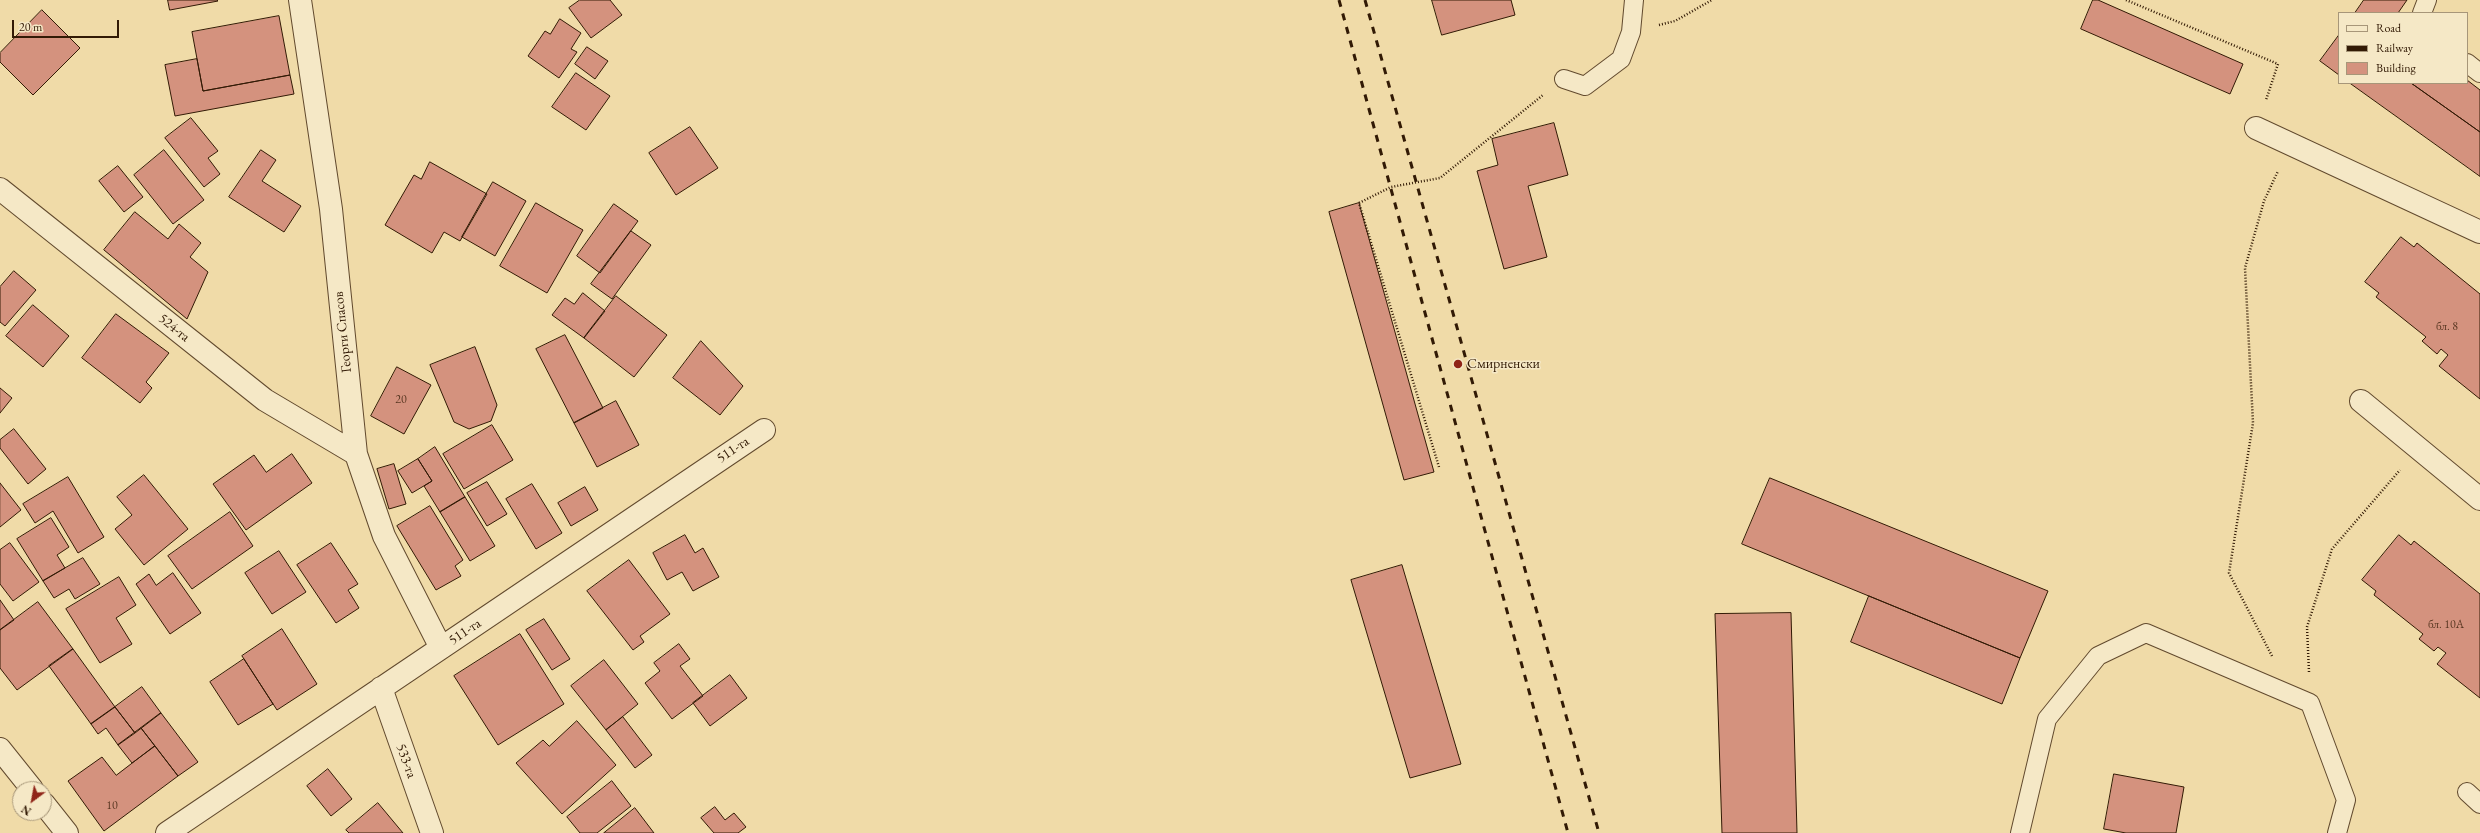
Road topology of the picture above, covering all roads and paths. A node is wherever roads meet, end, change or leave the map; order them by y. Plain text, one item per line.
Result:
1 (300, 0) edge
2 (1634, 0) edge
3 (1712, 0) edge
4 (2126, 0) edge
5 (2427, 0) edge
6 (2422, 12) edge
7 (1631, 32) junction
8 (2468, 64) edge
9 (2480, 73) edge
10 (1564, 79) joint
11 (2256, 128) joint
12 (2290, 144) junction
13 (0, 189) edge
14 (2480, 232) edge
15 (2362, 401) dead end
16 (764, 430) dead end
17 (2419, 448) junction
18 (356, 454) junction
19 (1439, 467) dead end
20 (2477, 490) edge
21 (441, 648) junction
22 (2277, 662) dead end
23 (380, 688) junction
24 (2310, 702) junction
25 (0, 749) edge
26 (26, 781) edge
27 (52, 814) edge
28 (67, 833) edge
29 (167, 833) edge
30 (432, 833) edge
31 (2020, 833) edge
32 (2337, 833) edge

1 - 18 street, Георги Спасов
2 - 7 lane
3 - 7 path
4 - 11 path
5 - 6 lane
7 - 10 lane
8 - 9 lane
10 - 19 path
11 - 12 street
12 - 14 street
12 - 22 path
13 - 18 street, 524-та
15 - 17 street
16 - 21 street, 511-та
17 - 20 street
17 - 24 path
18 - 21 street, Георги Спасов
21 - 23 street, 511-та
23 - 29 street, 511-та
23 - 30 street, 533-та
24 - 31 lane
24 - 32 lane
25 - 26 street
27 - 28 street

